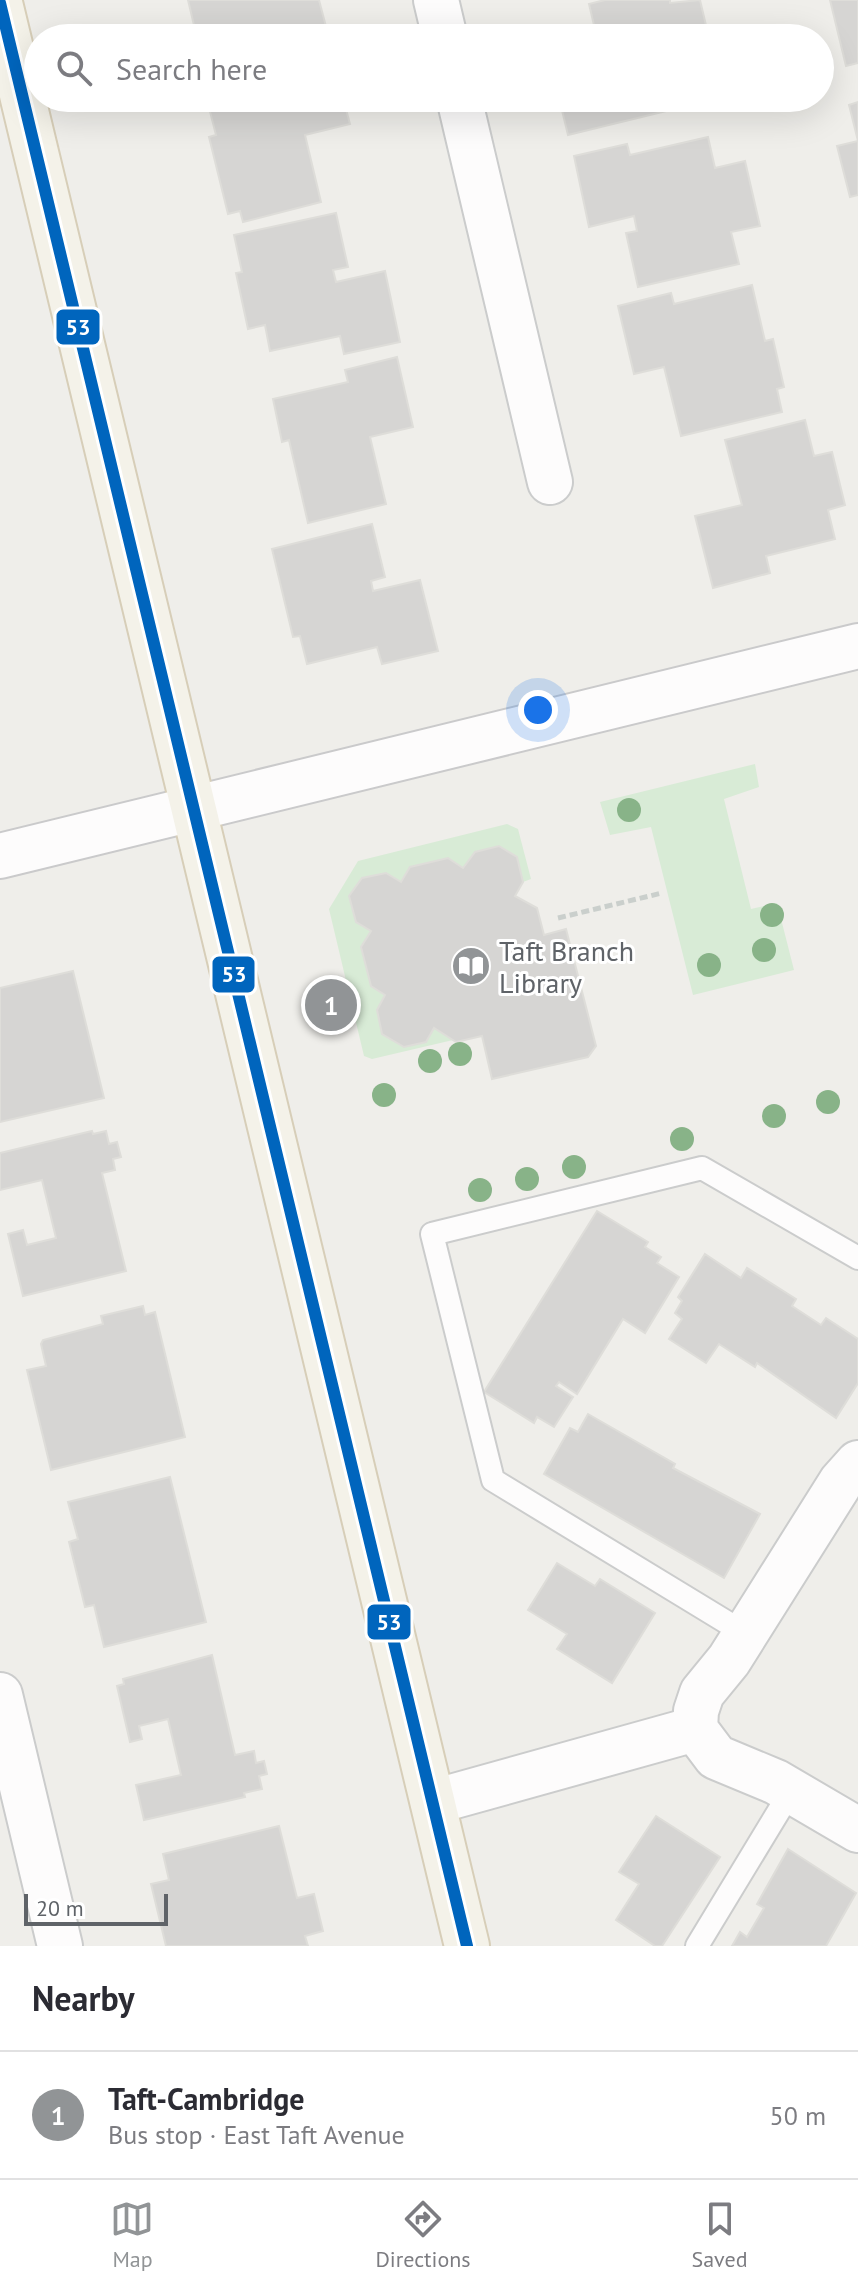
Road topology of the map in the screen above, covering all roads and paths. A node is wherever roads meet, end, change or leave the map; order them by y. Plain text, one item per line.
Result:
1 (436, 0) edge
2 (0, 3) edge
3 (442, 24) edge
4 (24, 102) edge
5 (26, 112) edge
6 (462, 112) edge
7 (550, 482) dead end
8 (858, 646) edge
9 (195, 810) junction
10 (0, 856) edge
11 (662, 893) dead end
12 (558, 918) dead end
13 (858, 1258) edge
14 (858, 1463) edge
15 (746, 1634) junction
16 (0, 1695) edge
17 (695, 1729) junction
18 (791, 1791) junction
19 (433, 1802) junction
20 (858, 1830) edge
21 (60, 1946) edge
22 (467, 1946) edge
23 (697, 1946) edge

1 - 3 street
2 - 4 main road
5 - 9 main road
6 - 7 street
8 - 9 street
9 - 10 street
9 - 19 main road
11 - 12 path
13 - 15 lane
14 - 15 street
15 - 17 street
16 - 21 street
17 - 18 street
17 - 19 street
18 - 20 street
18 - 23 lane
19 - 22 main road

